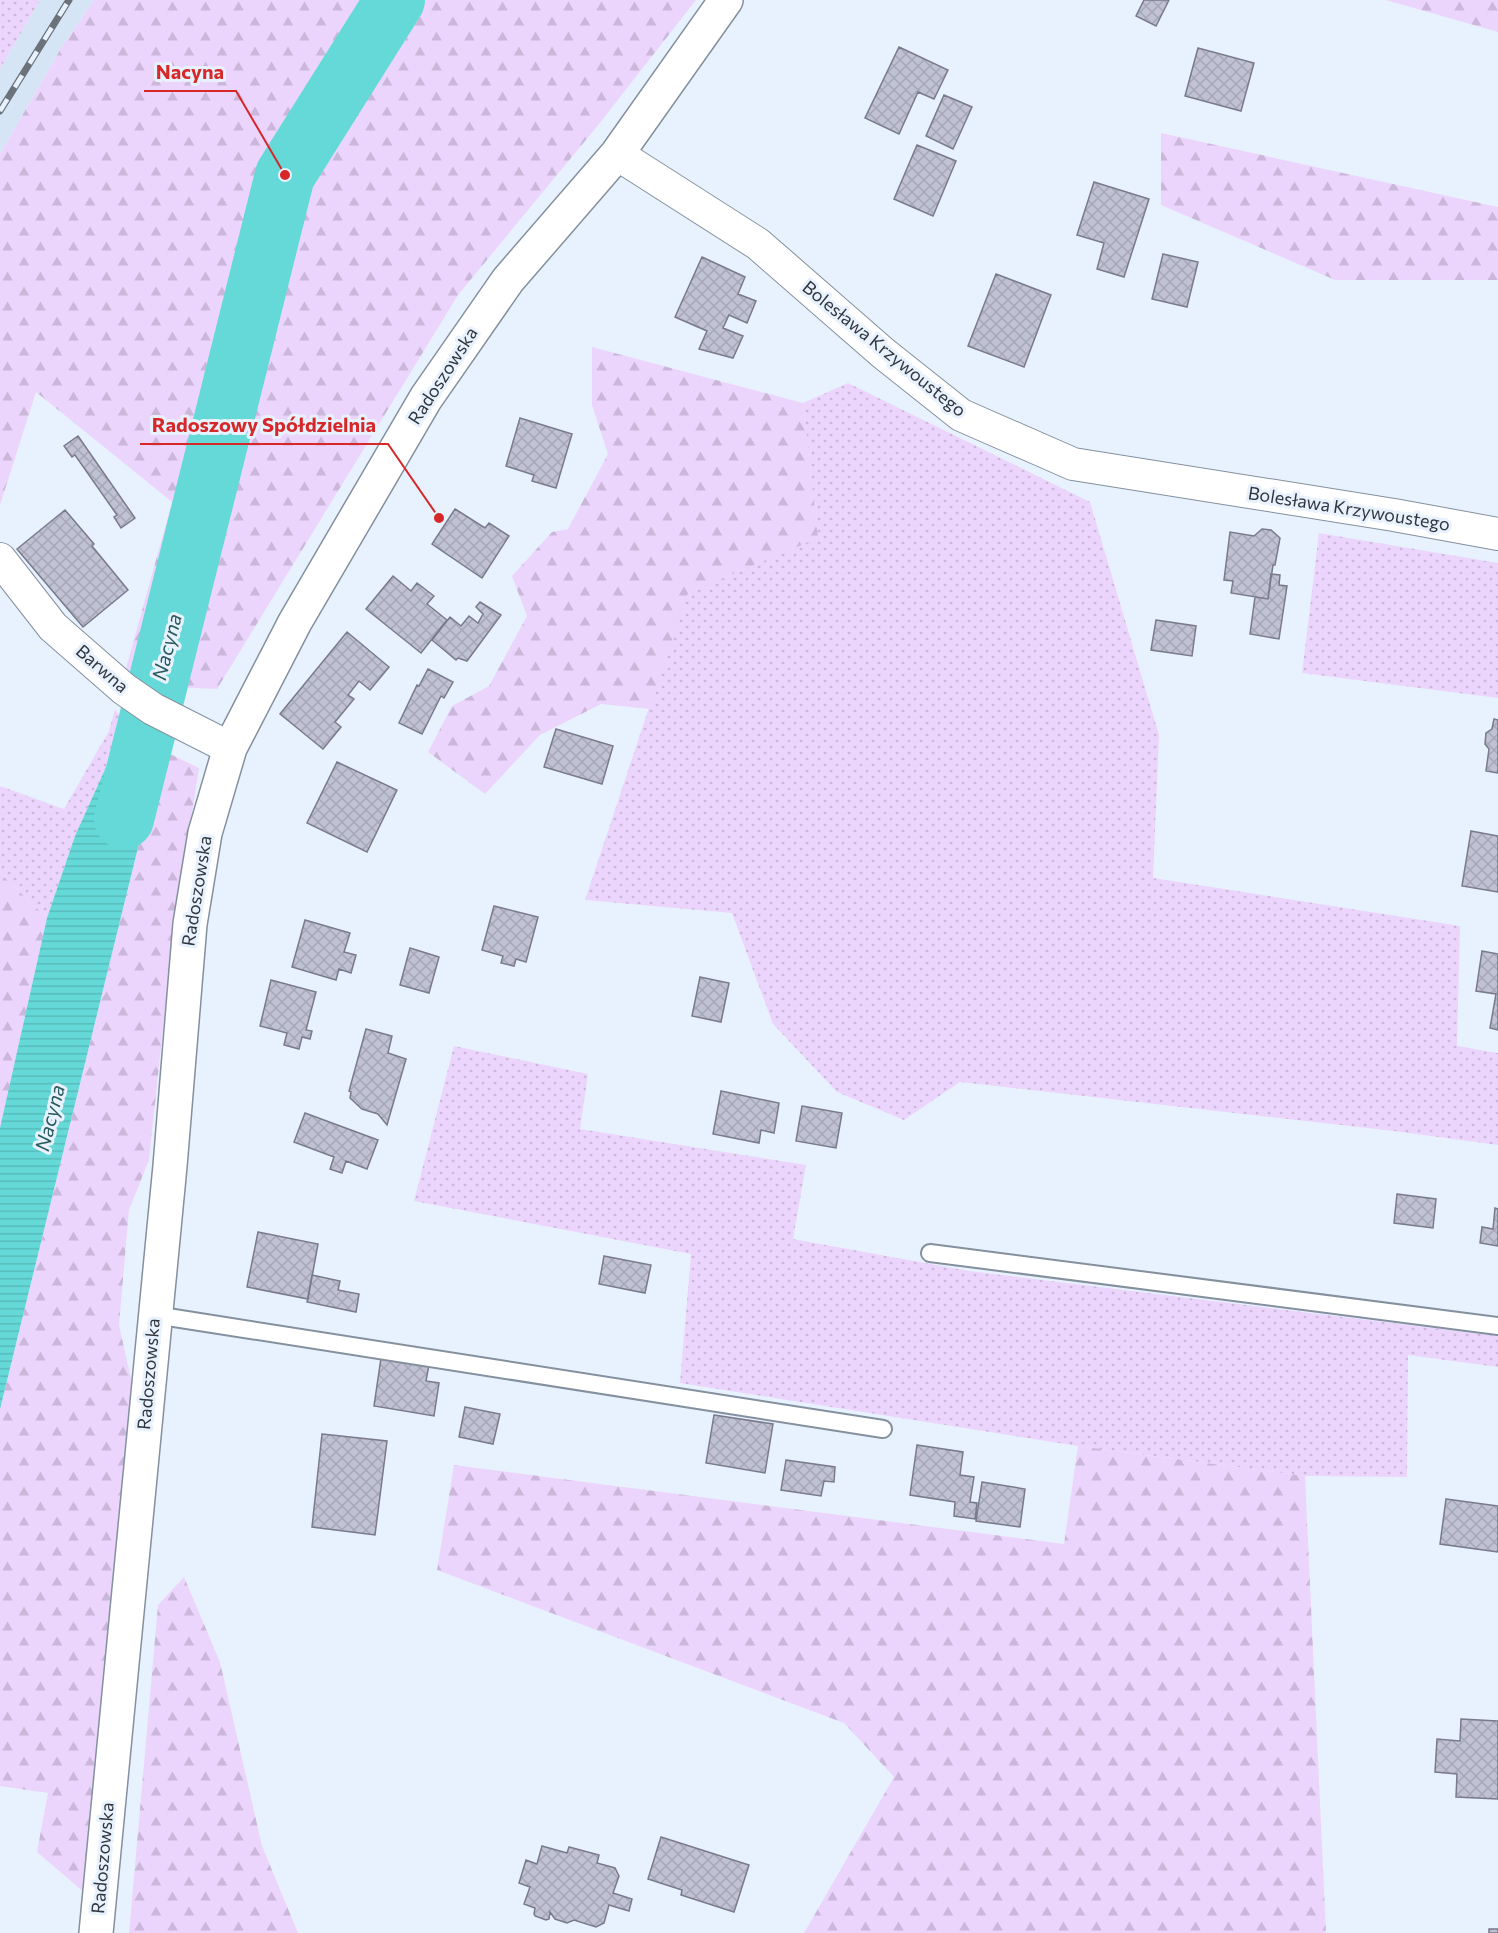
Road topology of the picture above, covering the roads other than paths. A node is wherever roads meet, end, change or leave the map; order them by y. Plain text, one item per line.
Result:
1 (726, 0) edge
2 (617, 154) junction
3 (1498, 534) edge
4 (0, 560) edge
5 (230, 748) junction
6 (930, 1253) dead end
7 (155, 1315) junction
8 (1498, 1326) edge
9 (884, 1430) dead end
10 (96, 1933) edge

1 - 2 street, Radoszowska
2 - 3 street, Bolesława Krzywoustego
2 - 5 street, Radoszowska
4 - 5 street, Barwna
5 - 7 street, Radoszowska
6 - 8 lane
7 - 9 lane
7 - 10 street, Radoszowska

